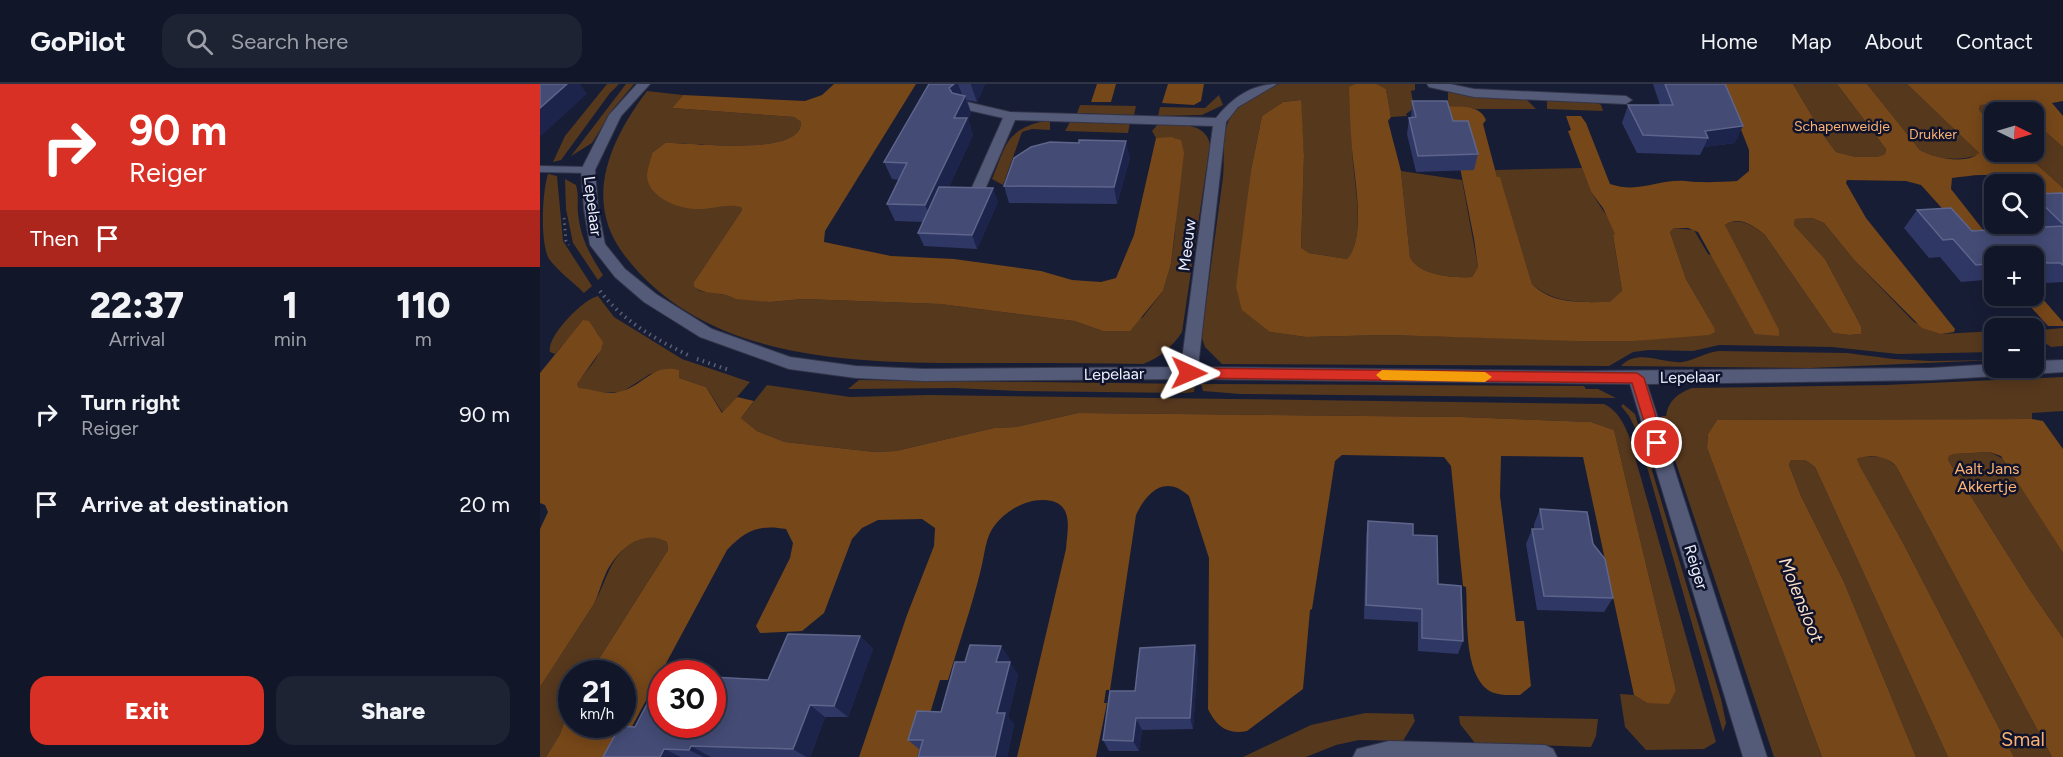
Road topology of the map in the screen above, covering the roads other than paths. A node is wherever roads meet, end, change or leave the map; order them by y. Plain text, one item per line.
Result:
1 (644, 84) edge
2 (1271, 84) edge
3 (1433, 84) edge
4 (1626, 100) dead end
5 (963, 105) edge
6 (1010, 116) junction
7 (1220, 122) junction
8 (540, 169) edge
9 (588, 170) junction
10 (976, 194) edge
11 (2063, 366) edge
12 (1189, 373) junction
13 (1637, 378) junction
14 (1365, 757) edge
15 (1545, 757) edge
16 (1755, 757) edge

1 - 9 street, Lepelaar
2 - 7 street
3 - 4 street
5 - 6 street
6 - 7 street
6 - 10 street
7 - 12 street, Meeuw
8 - 9 lane
9 - 12 street, Lepelaar
11 - 13 street, Lepelaar
12 - 13 street, Lepelaar
13 - 16 street, Reiger
14 - 15 street

